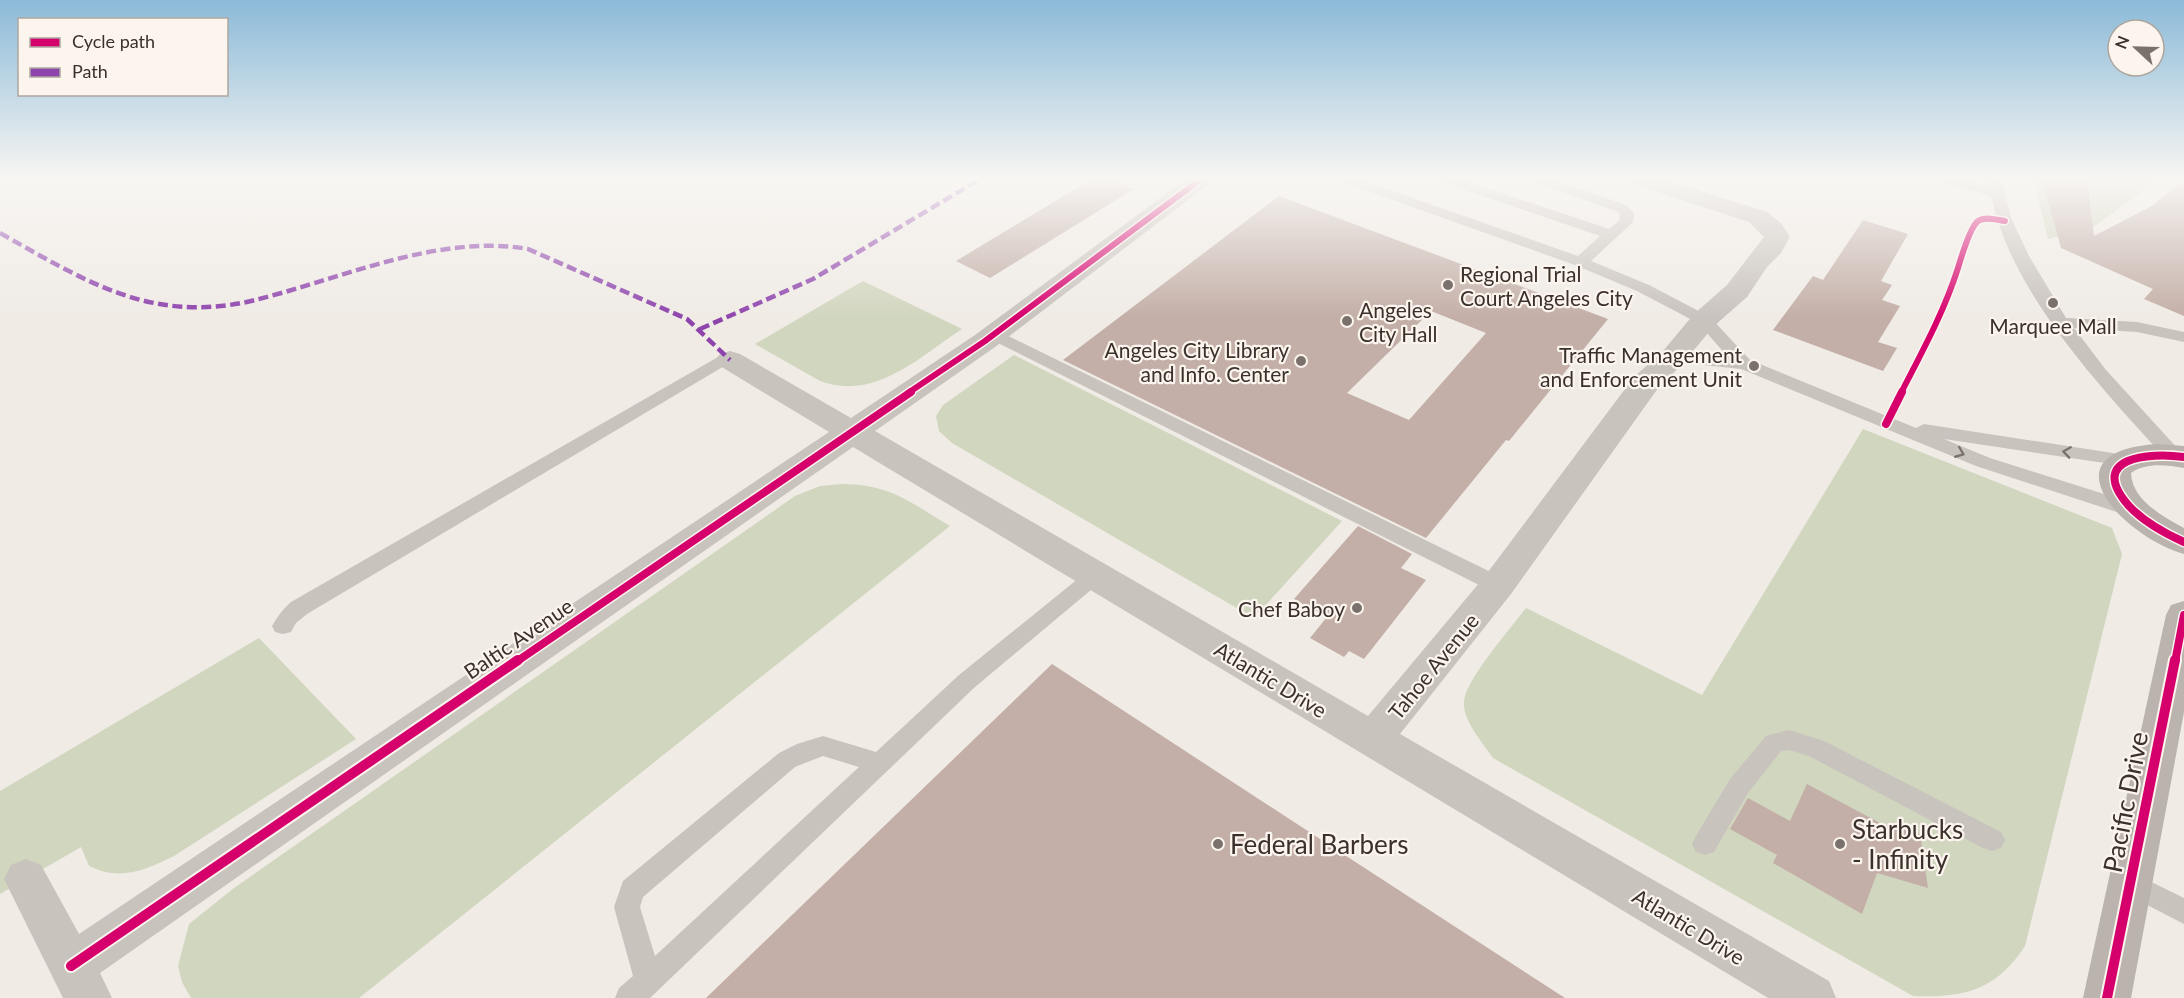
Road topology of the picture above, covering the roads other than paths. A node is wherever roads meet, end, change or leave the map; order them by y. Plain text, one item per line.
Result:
1 (1139, 226) edge
2 (1479, 226) edge
3 (1583, 226) edge
4 (1622, 226) edge
5 (1769, 226) edge
6 (2007, 226) edge
7 (1611, 235) junction
8 (1580, 262) junction
9 (1704, 320) junction
10 (2059, 323) junction
11 (2184, 337) edge
12 (989, 338) junction
13 (1673, 357) junction
14 (728, 359) joint
15 (1743, 364) junction
16 (1886, 424) junction
17 (852, 432) junction
18 (2178, 455) edge
19 (2125, 460) junction
20 (2135, 511) junction
21 (2184, 542) edge
22 (1097, 574) junction
23 (1495, 589) junction
24 (2184, 615) edge
25 (283, 626) dead end
26 (2177, 685) edge
27 (1373, 739) junction
28 (880, 763) junction
29 (1992, 840) dead end
30 (1705, 844) dead end
31 (26, 879) dead end
32 (2131, 884) junction
33 (2184, 912) edge
34 (79, 982) edge
35 (639, 989) edge
36 (1812, 998) edge
37 (2107, 998) edge

1 - 12 street, Baltic Avenue
2 - 8 lane
3 - 7 lane
4 - 7 lane
5 - 9 street, Tahoe Avenue
6 - 10 lane
7 - 8 lane
8 - 9 lane
9 - 13 street, Tahoe Avenue
9 - 15 lane
10 - 11 lane
10 - 18 lane
12 - 17 street, Baltic Avenue
12 - 23 lane
13 - 15 lane
13 - 23 street, Tahoe Avenue
14 - 17 street, Atlantic Drive
14 - 25 lane
15 - 16 lane
19 -> 16 lane
16 -> 20 lane
17 - 22 street, Atlantic Drive
17 - 34 street, Baltic Avenue
18 - 19 main road
19 - 20 main road
20 - 21 main road
22 - 27 street, Atlantic Drive
22 - 28 lane
23 - 27 street, Tahoe Avenue
24 - 26 main road, Pacific Drive
26 - 32 main road, Pacific Drive
27 - 36 street, Atlantic Drive
28 - 35 lane
28 - 35 lane
29 - 30 lane
31 - 34 street
32 - 33 lane
32 - 37 main road, Pacific Drive

